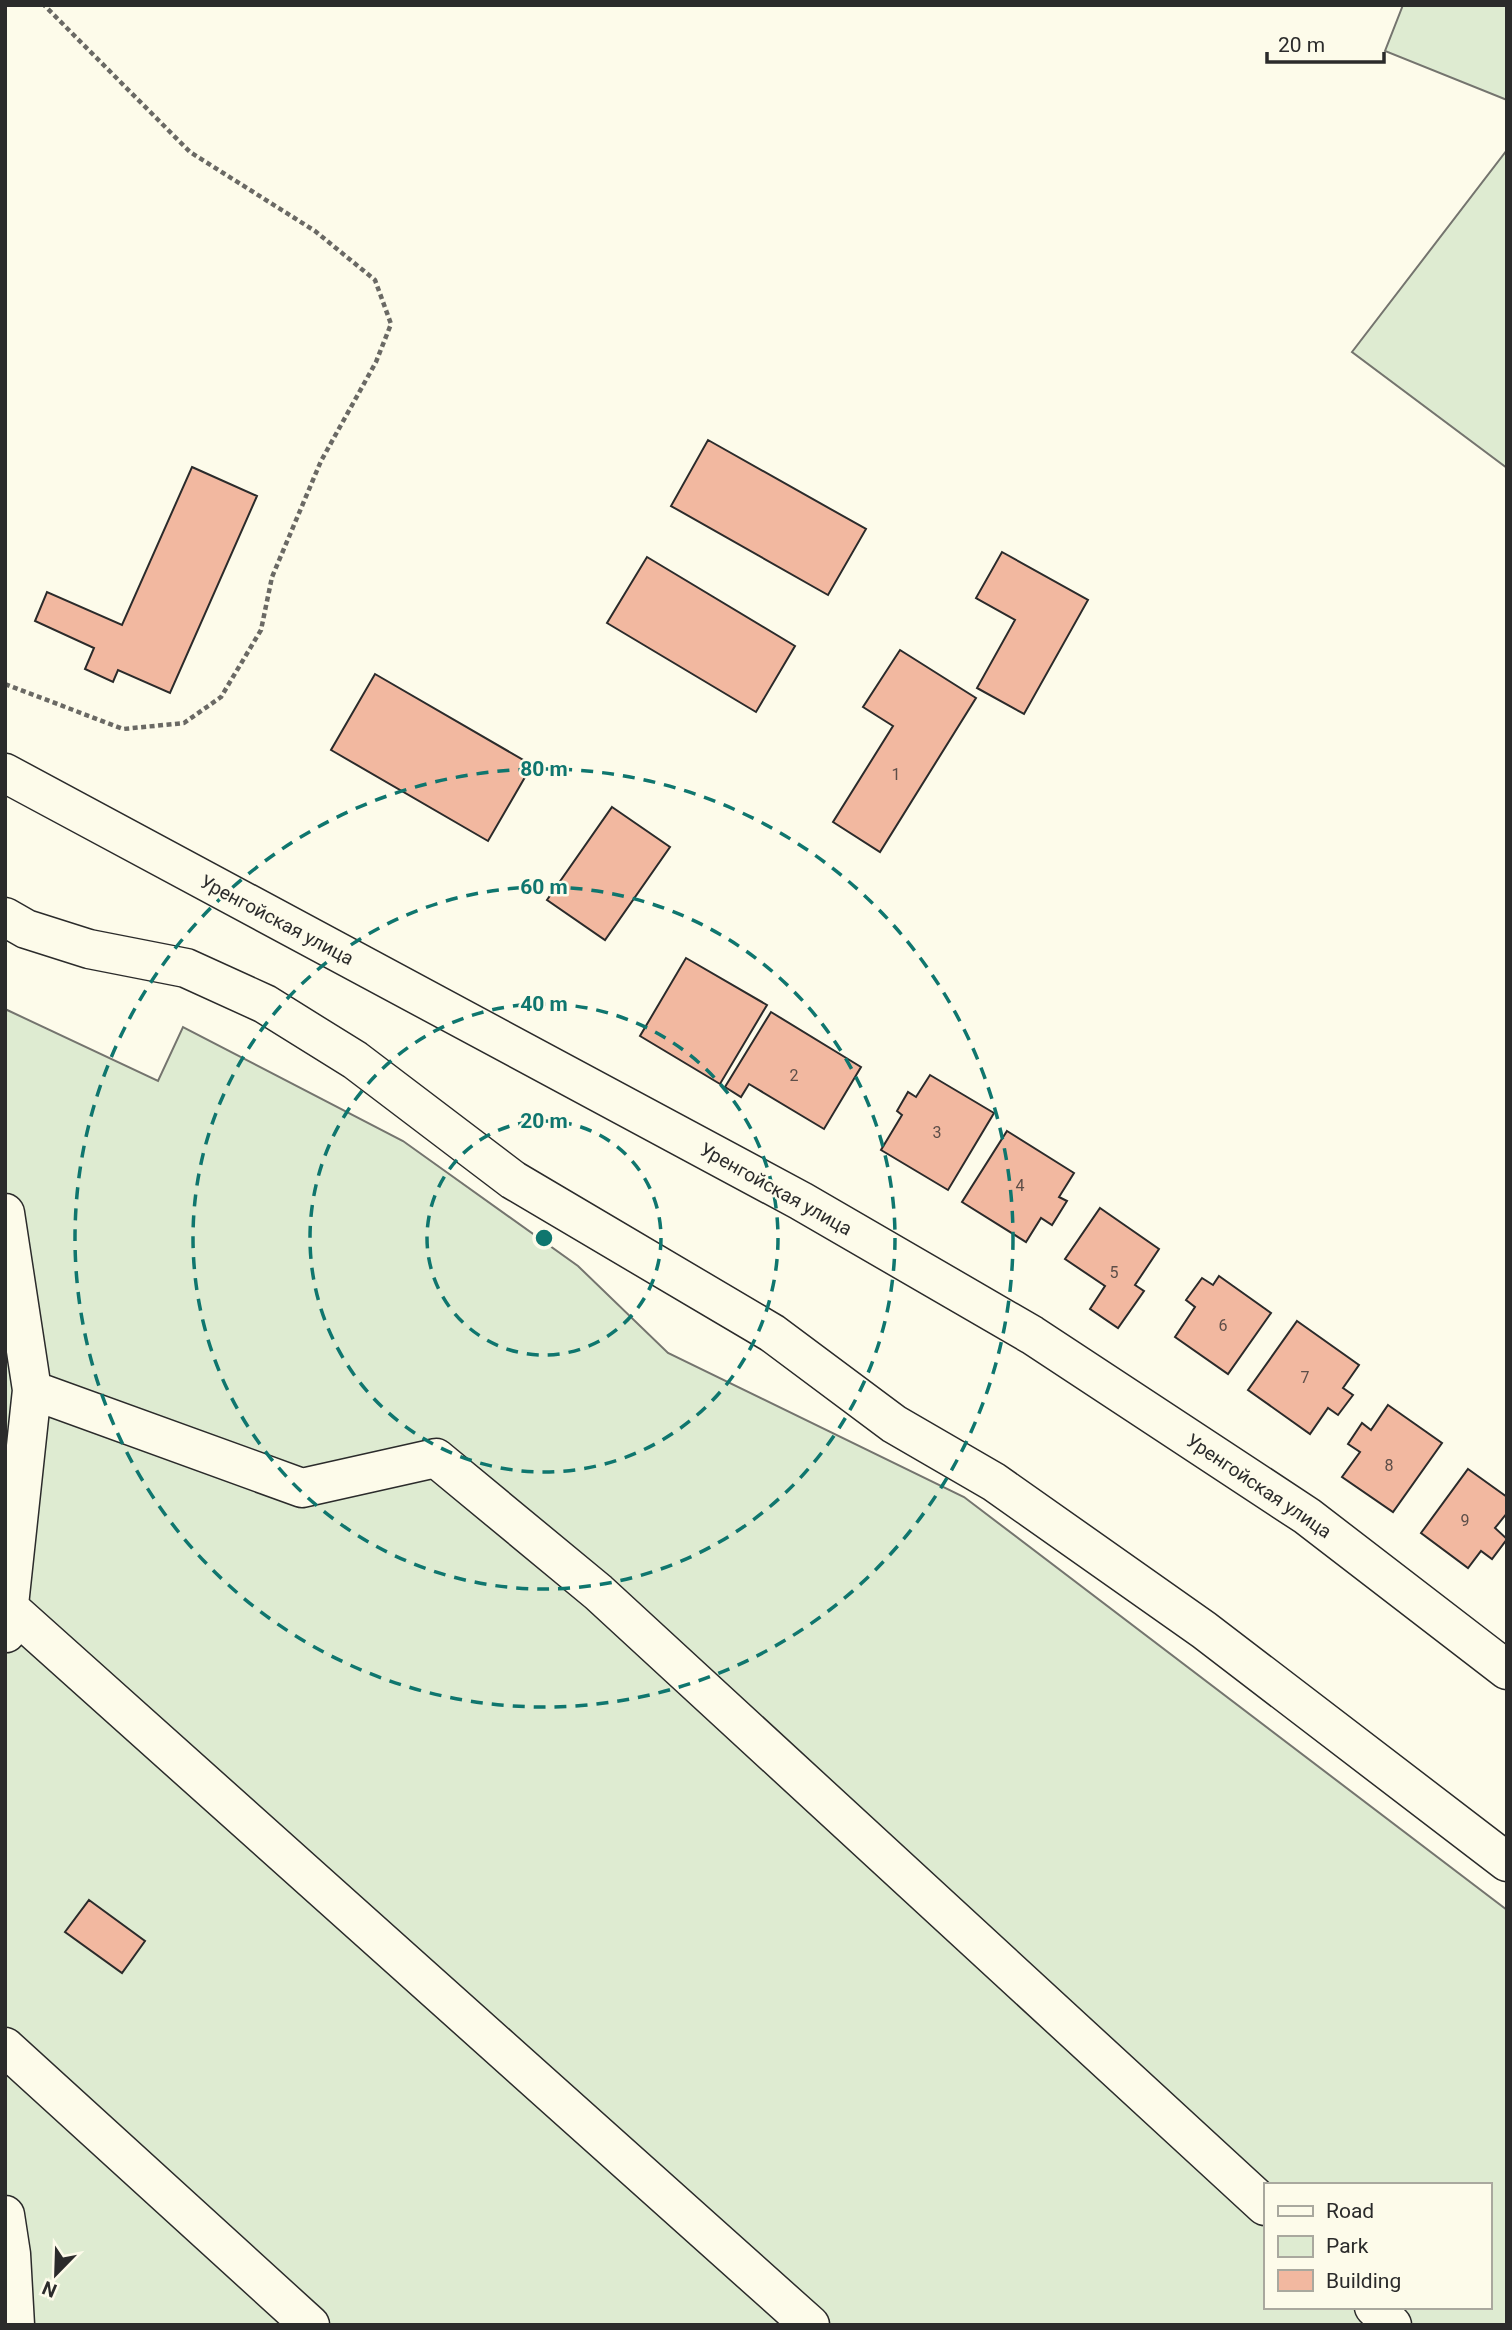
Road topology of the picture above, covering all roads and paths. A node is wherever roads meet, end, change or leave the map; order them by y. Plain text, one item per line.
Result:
1 (44, 5) edge
2 (5, 684) edge
3 (5, 774) edge
4 (47, 797) junction
5 (5, 806) edge
6 (5, 917) edge
7 (5, 1213) edge
8 (32, 1390) junction
9 (6, 1623) edge
10 (1507, 1670) edge
11 (1507, 1862) edge
12 (5, 2046) edge
13 (1264, 2205) edge
14 (5, 2215) edge
15 (8, 2254) edge
16 (1376, 2309) edge
17 (15, 2325) edge
18 (310, 2325) edge
19 (810, 2325) edge
20 (1392, 2325) edge

1 - 2 path
3 - 4 street, Уренгойская улица
4 - 5 street
4 - 10 street, Уренгойская улица
6 - 11 street
7 - 8 street
8 - 9 street
8 - 13 street
9 - 19 street
12 - 18 street
14 - 15 street
15 - 17 street
16 - 20 street

